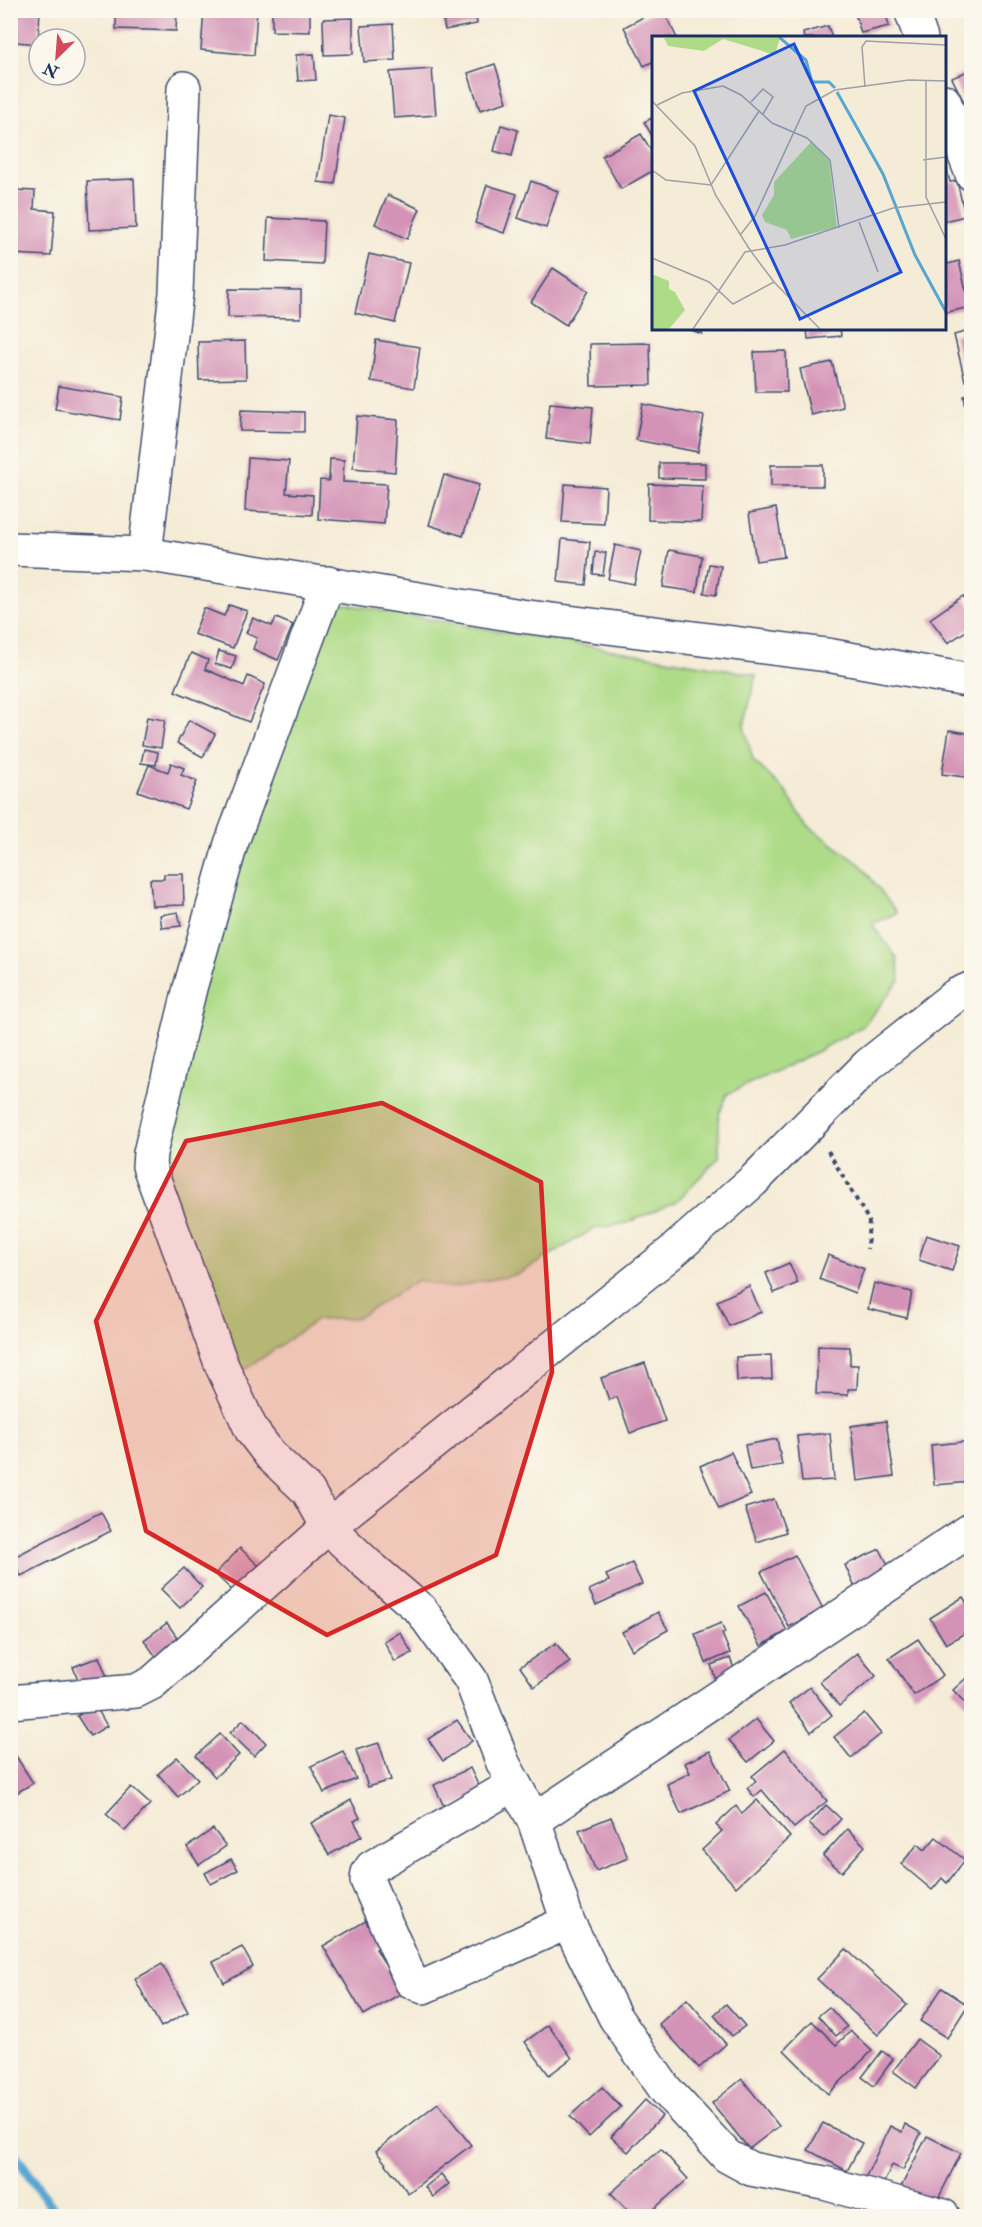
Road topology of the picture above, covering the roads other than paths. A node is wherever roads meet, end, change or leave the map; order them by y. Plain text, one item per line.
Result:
1 (911, 10) edge
2 (920, 36) edge
3 (184, 88) dead end
4 (946, 104) edge
5 (972, 174) edge
6 (10, 549) edge
7 (145, 554) junction
8 (328, 583) junction
9 (972, 681) edge
10 (972, 988) edge
11 (328, 1527) junction
12 (972, 1529) edge
13 (10, 1702) edge
14 (513, 1785) junction
15 (534, 1820) junction
16 (568, 1922) junction
17 (943, 2217) edge

1 - 2 street
3 - 7 street
4 - 5 street
6 - 7 street
7 - 8 street
8 - 9 street
8 - 11 street
10 - 11 street
11 - 13 street
11 - 14 street
12 - 15 street
14 - 15 street
14 - 16 street
15 - 16 street
16 - 17 street

